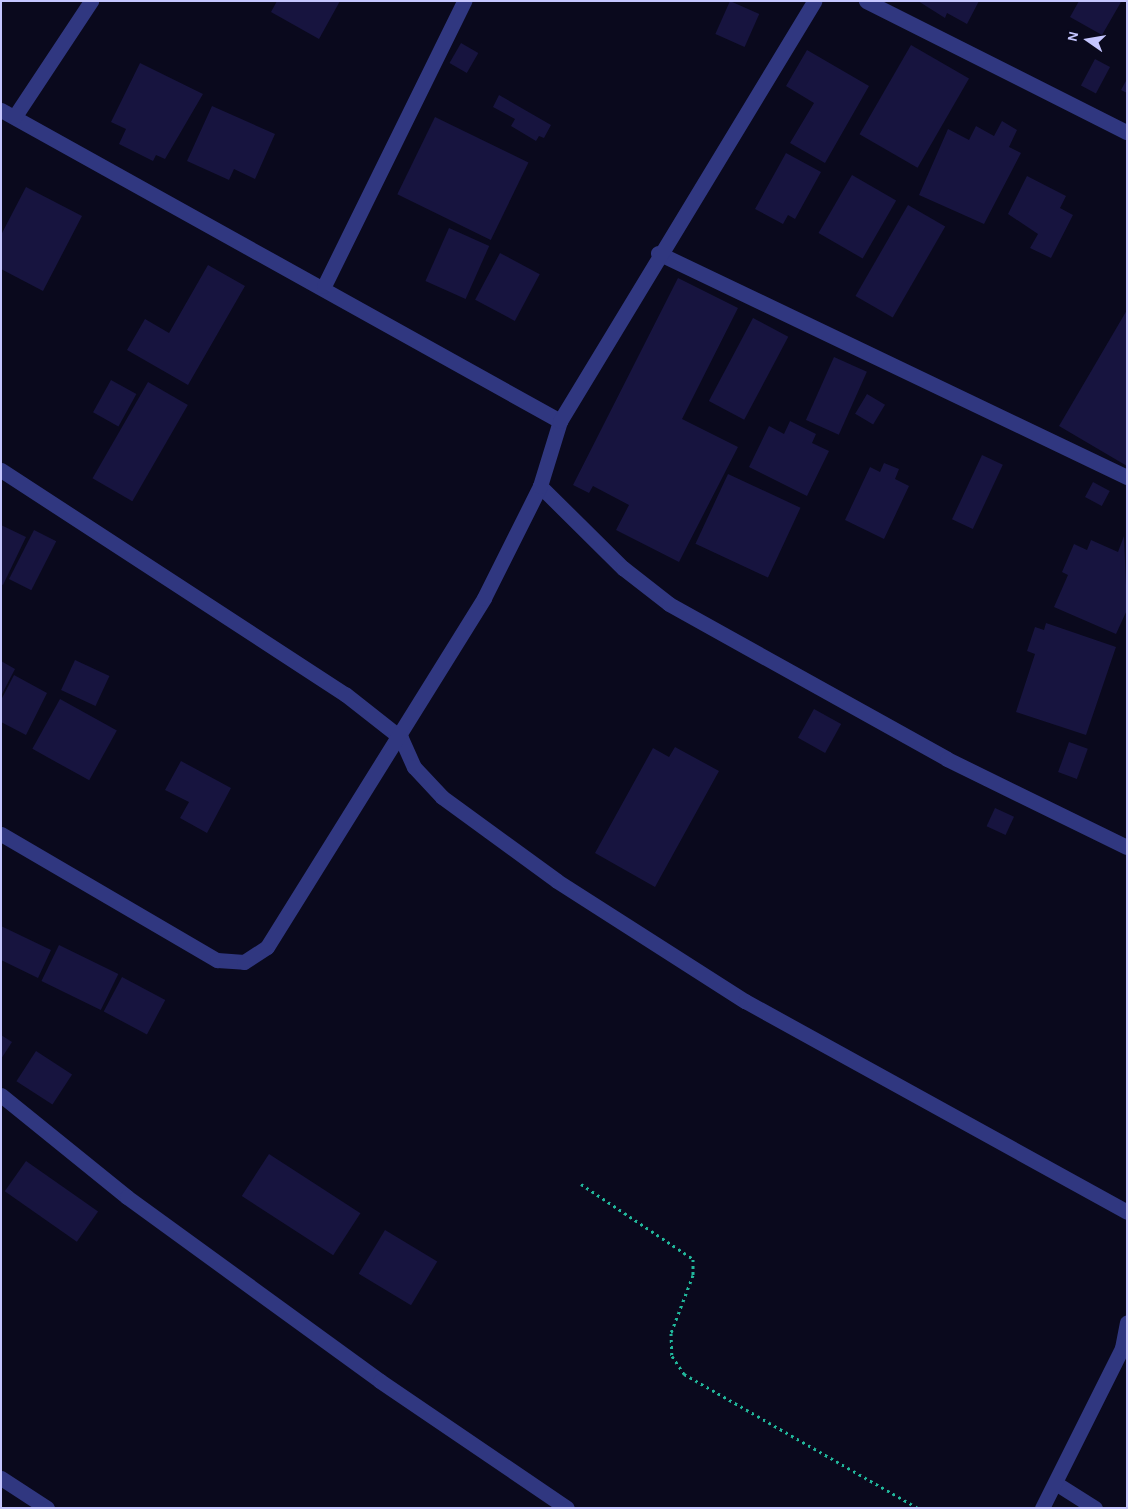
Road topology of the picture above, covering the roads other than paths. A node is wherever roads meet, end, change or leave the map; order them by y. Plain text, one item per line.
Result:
1 (91, 1) edge
2 (464, 1) edge
3 (814, 1) edge
4 (866, 1) edge
5 (8, 113) edge
6 (1127, 132) edge
7 (658, 253) junction
8 (324, 286) junction
9 (560, 421) junction
10 (1, 470) edge
11 (1127, 477) edge
12 (540, 486) junction
13 (401, 738) junction
14 (1, 834) edge
15 (1127, 847) edge
16 (1, 1095) edge
17 (1127, 1212) edge
18 (1127, 1322) edge
19 (1, 1478) edge
20 (1057, 1484) junction
21 (47, 1508) edge
22 (566, 1508) edge
23 (1042, 1508) edge
24 (1095, 1508) edge

1 - 5 street
2 - 8 street
3 - 7 street
4 - 6 street
5 - 8 street
7 - 9 street
7 - 11 street
8 - 9 street
9 - 12 street
10 - 13 street
12 - 13 street
12 - 15 street
13 - 14 street
13 - 17 street
16 - 22 street
18 - 20 street
19 - 21 street
20 - 23 street
20 - 24 street

